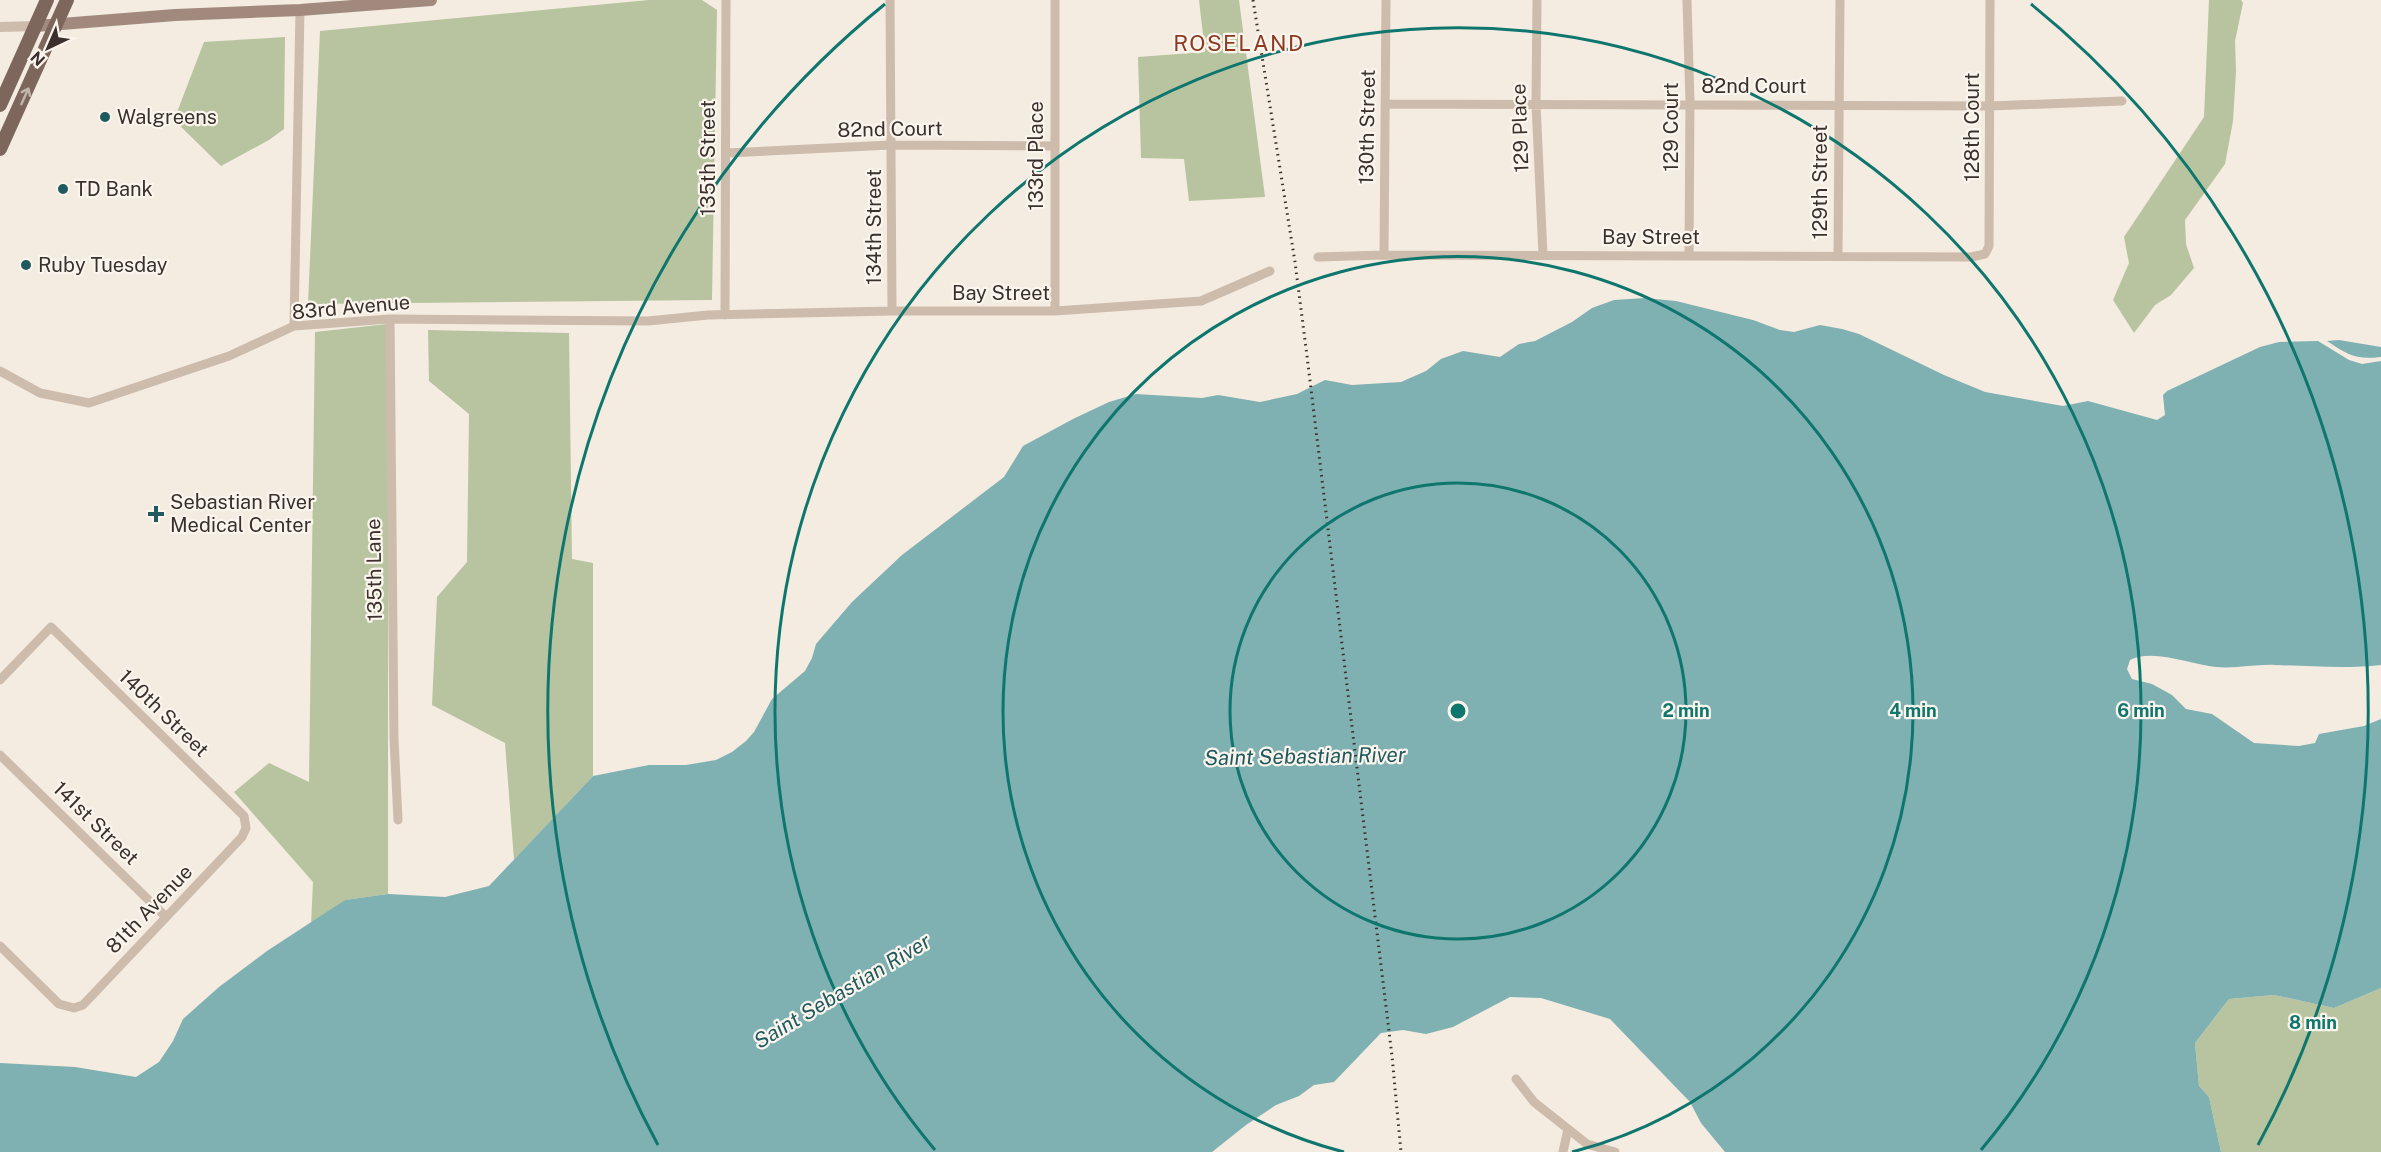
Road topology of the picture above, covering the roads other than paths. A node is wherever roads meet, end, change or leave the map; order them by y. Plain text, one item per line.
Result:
1 (47, 0) edge
2 (67, 0) edge
3 (431, 0) edge
4 (726, 0) edge
5 (890, 0) edge
6 (1055, 0) edge
7 (1386, 0) edge
8 (1537, 0) edge
9 (1688, 0) edge
10 (1840, 0) edge
11 (1990, 0) edge
12 (300, 10) junction
13 (57, 24) junction
14 (36, 26) junction
15 (0, 27) edge
16 (2122, 101) dead end
17 (1690, 103) junction
18 (1386, 104) junction
19 (1536, 104) junction
20 (1839, 104) junction
21 (0, 105) edge
22 (1990, 106) junction
23 (891, 145) junction
24 (1054, 146) junction
25 (0, 149) edge
26 (727, 153) junction
27 (1985, 254) joint
28 (1384, 255) junction
29 (1543, 255) junction
30 (1689, 255) junction
31 (1838, 256) junction
32 (1318, 257) dead end
33 (1270, 271) dead end
34 (892, 311) junction
35 (1055, 311) junction
36 (725, 315) junction
37 (390, 319) junction
38 (294, 326) junction
39 (0, 371) edge
40 (0, 680) edge
41 (0, 755) edge
42 (398, 820) dead end
43 (246, 828) joint
44 (166, 917) junction
45 (0, 946) edge
46 (1516, 1078) dead end
47 (1568, 1129) junction
48 (1563, 1152) edge
49 (1615, 1152) edge

1 - 14 main road
2 - 13 main road
3 - 12 main road
4 - 26 street, 135th Street
5 - 23 street, 134th Street
6 - 24 street, 133rd Place
7 - 18 street, 130th Street
8 - 19 street, 129 Place
9 - 17 street, 129 Court
10 - 20 street, 129th Street
11 - 22 street, 128th Court
12 - 13 main road
12 - 38 street
13 - 14 main road
25 -> 13 main road
14 - 15 street
14 - 21 main road
16 - 22 street, 82nd Court
17 - 19 street, 82nd Court
17 - 20 street, 82nd Court
17 - 30 street, 129 Court
18 - 19 street, 82nd Court
18 - 28 street, 130th Street
19 - 29 street, 129 Place
20 - 22 street, 82nd Court
20 - 31 street, 129th Street
22 - 27 street, 128th Court
23 - 24 street, 82nd Court
23 - 26 street, 82nd Court
23 - 34 street, 134th Street
24 - 35 street, 133rd Place
26 - 36 street, 135th Street
27 - 31 street, Bay Street
28 - 29 street, Bay Street
28 - 32 street, Bay Street
29 - 30 street, Bay Street
30 - 31 street, Bay Street
33 - 35 street, Bay Street
34 - 35 street, Bay Street
34 - 36 street, Bay Street
36 - 37 street, 83rd Avenue
37 - 38 street, 83rd Avenue
37 - 42 street, 135th Lane
38 - 39 street, 83rd Avenue
40 - 43 street, 140th Street
41 - 44 street, 141st Street
43 - 44 street, 81th Avenue
44 - 45 street, 81th Avenue
46 - 47 street
47 - 48 street
47 - 49 street

